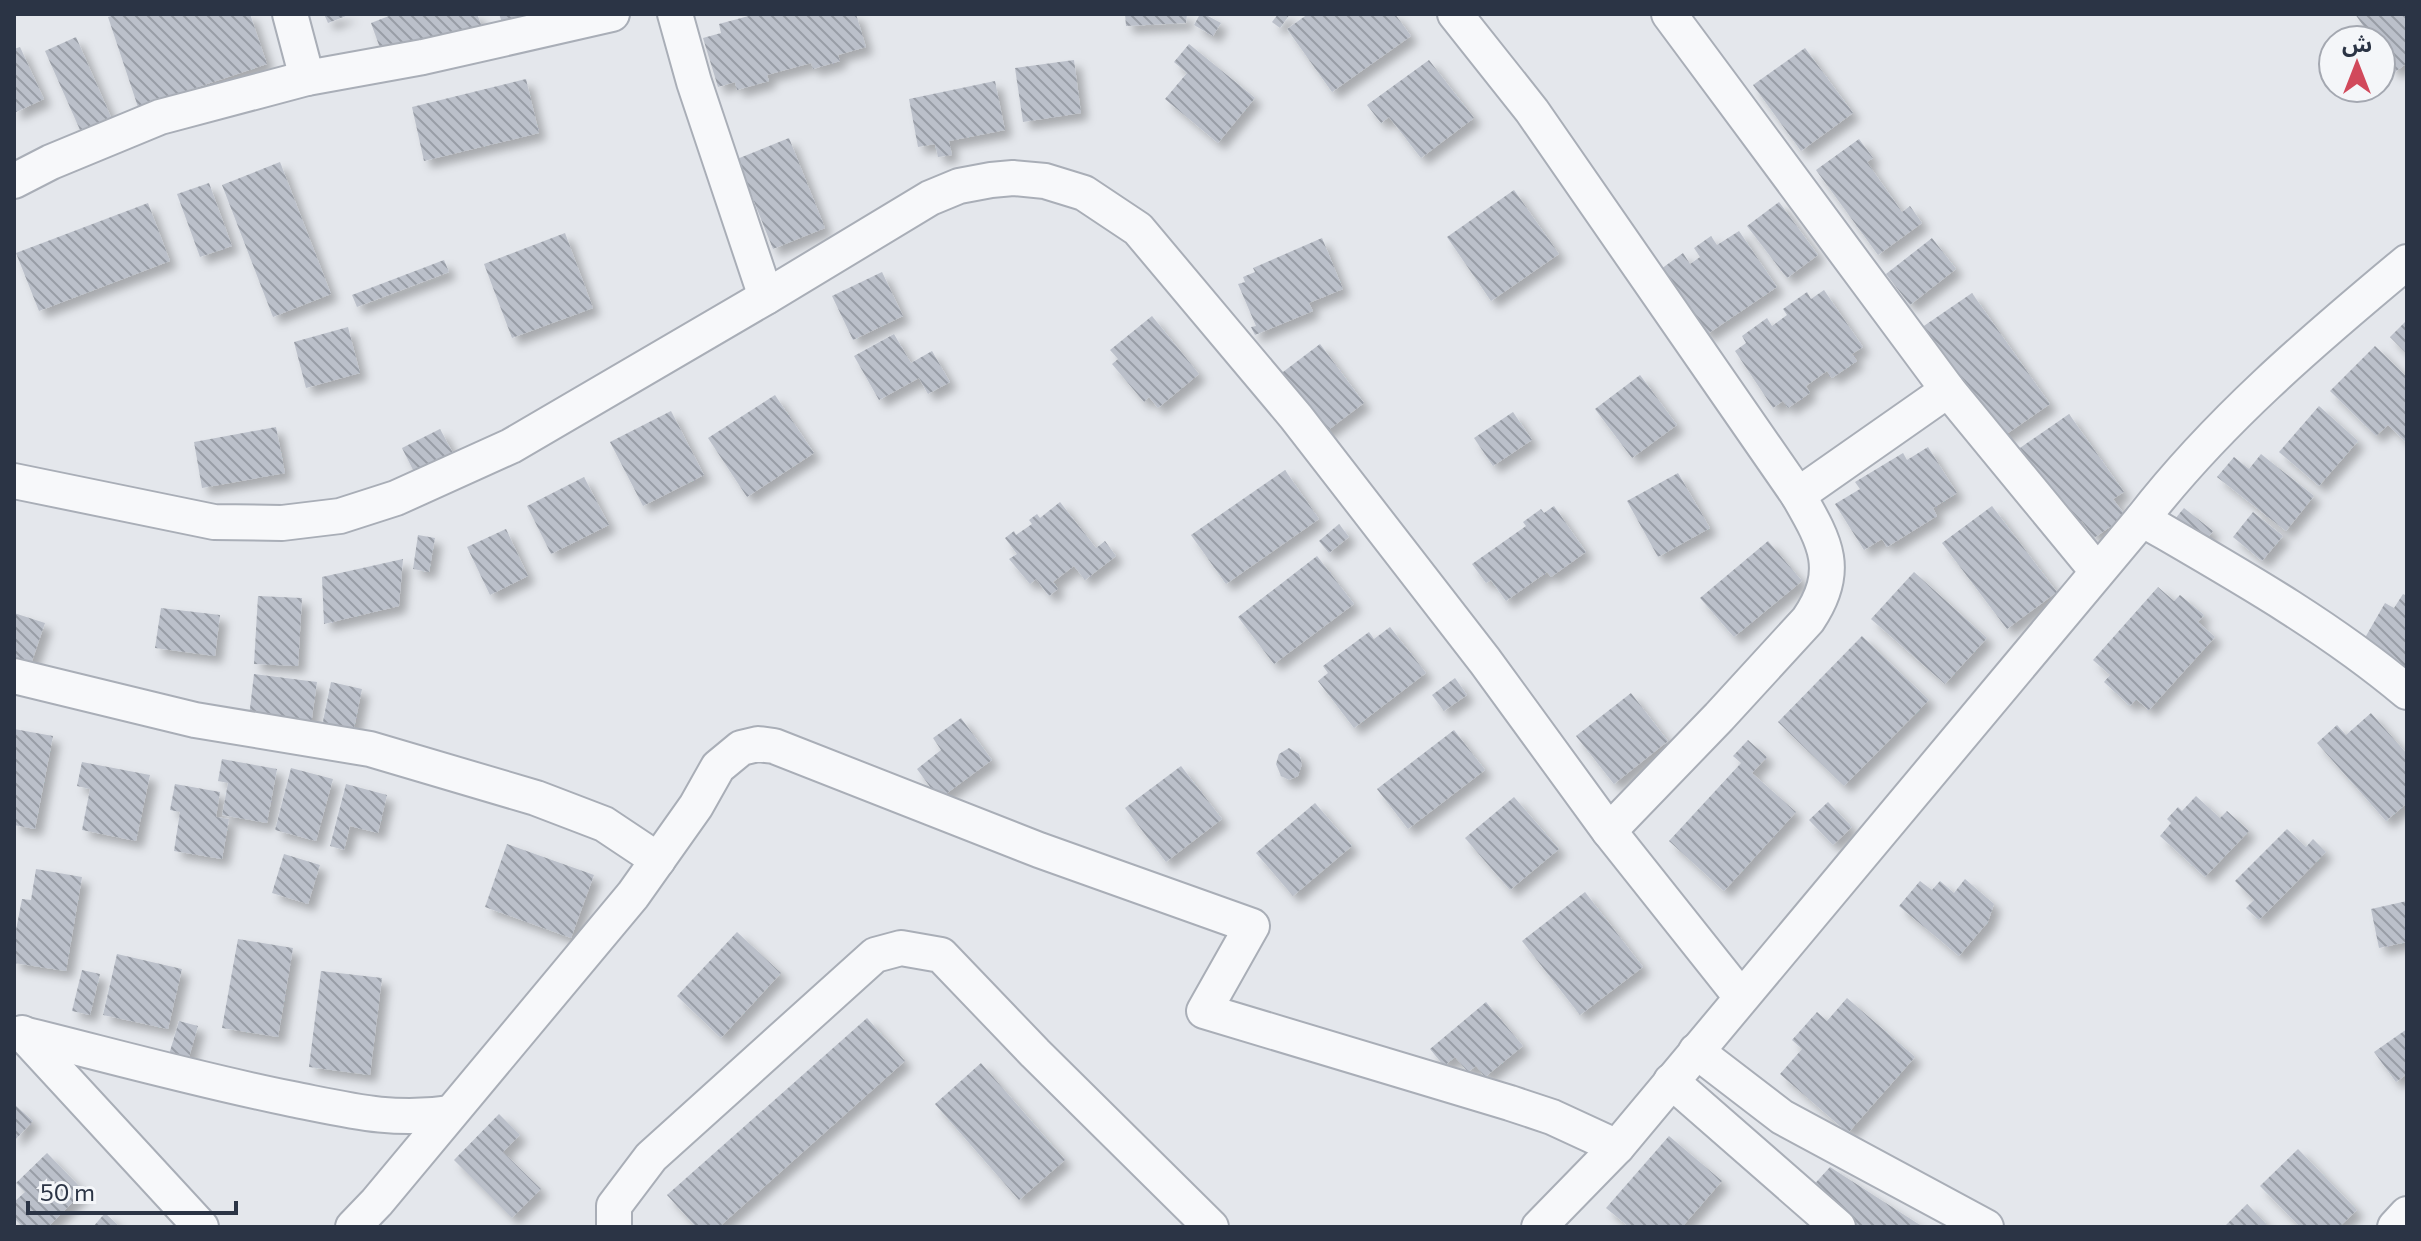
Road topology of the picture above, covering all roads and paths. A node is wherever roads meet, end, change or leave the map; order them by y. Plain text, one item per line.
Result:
1 (290, 14) edge
2 (612, 14) edge
3 (675, 14) edge
4 (1455, 14) edge
5 (1669, 14) edge
6 (307, 78) junction
7 (14, 181) edge
8 (2407, 262) edge
9 (766, 297) junction
10 (1948, 390) junction
11 (14, 481) edge
12 (1798, 495) junction
13 (2142, 519) junction
14 (2097, 571) junction
15 (14, 676) edge
16 (2407, 692) edge
17 (1609, 831) junction
18 (658, 860) junction
19 (1741, 997) junction
20 (18, 1029) edge
21 (1696, 1051) junction
22 (1671, 1081) junction
23 (450, 1113) junction
24 (1617, 1147) junction
25 (2407, 1214) edge
26 (201, 1227) edge
27 (353, 1227) edge
28 (614, 1227) edge
29 (1211, 1227) edge
30 (1539, 1227) edge
31 (1838, 1227) edge
32 (1986, 1227) edge
33 (2395, 1227) edge

1 - 6 street
2 - 6 street
3 - 9 street
4 - 12 street
5 - 10 street
6 - 7 street
8 - 13 street
9 - 11 street
9 - 17 street
10 - 12 street
10 - 14 street
12 - 17 street
13 - 14 street
13 - 16 street
14 - 19 street
15 - 18 street
17 - 19 street
18 - 23 street
18 - 24 street
19 - 21 street
20 - 23 street
20 - 26 street
21 - 22 street
21 - 32 street
22 - 24 street
22 - 31 street
23 - 27 street
24 - 30 street
25 - 33 street
28 - 29 street

